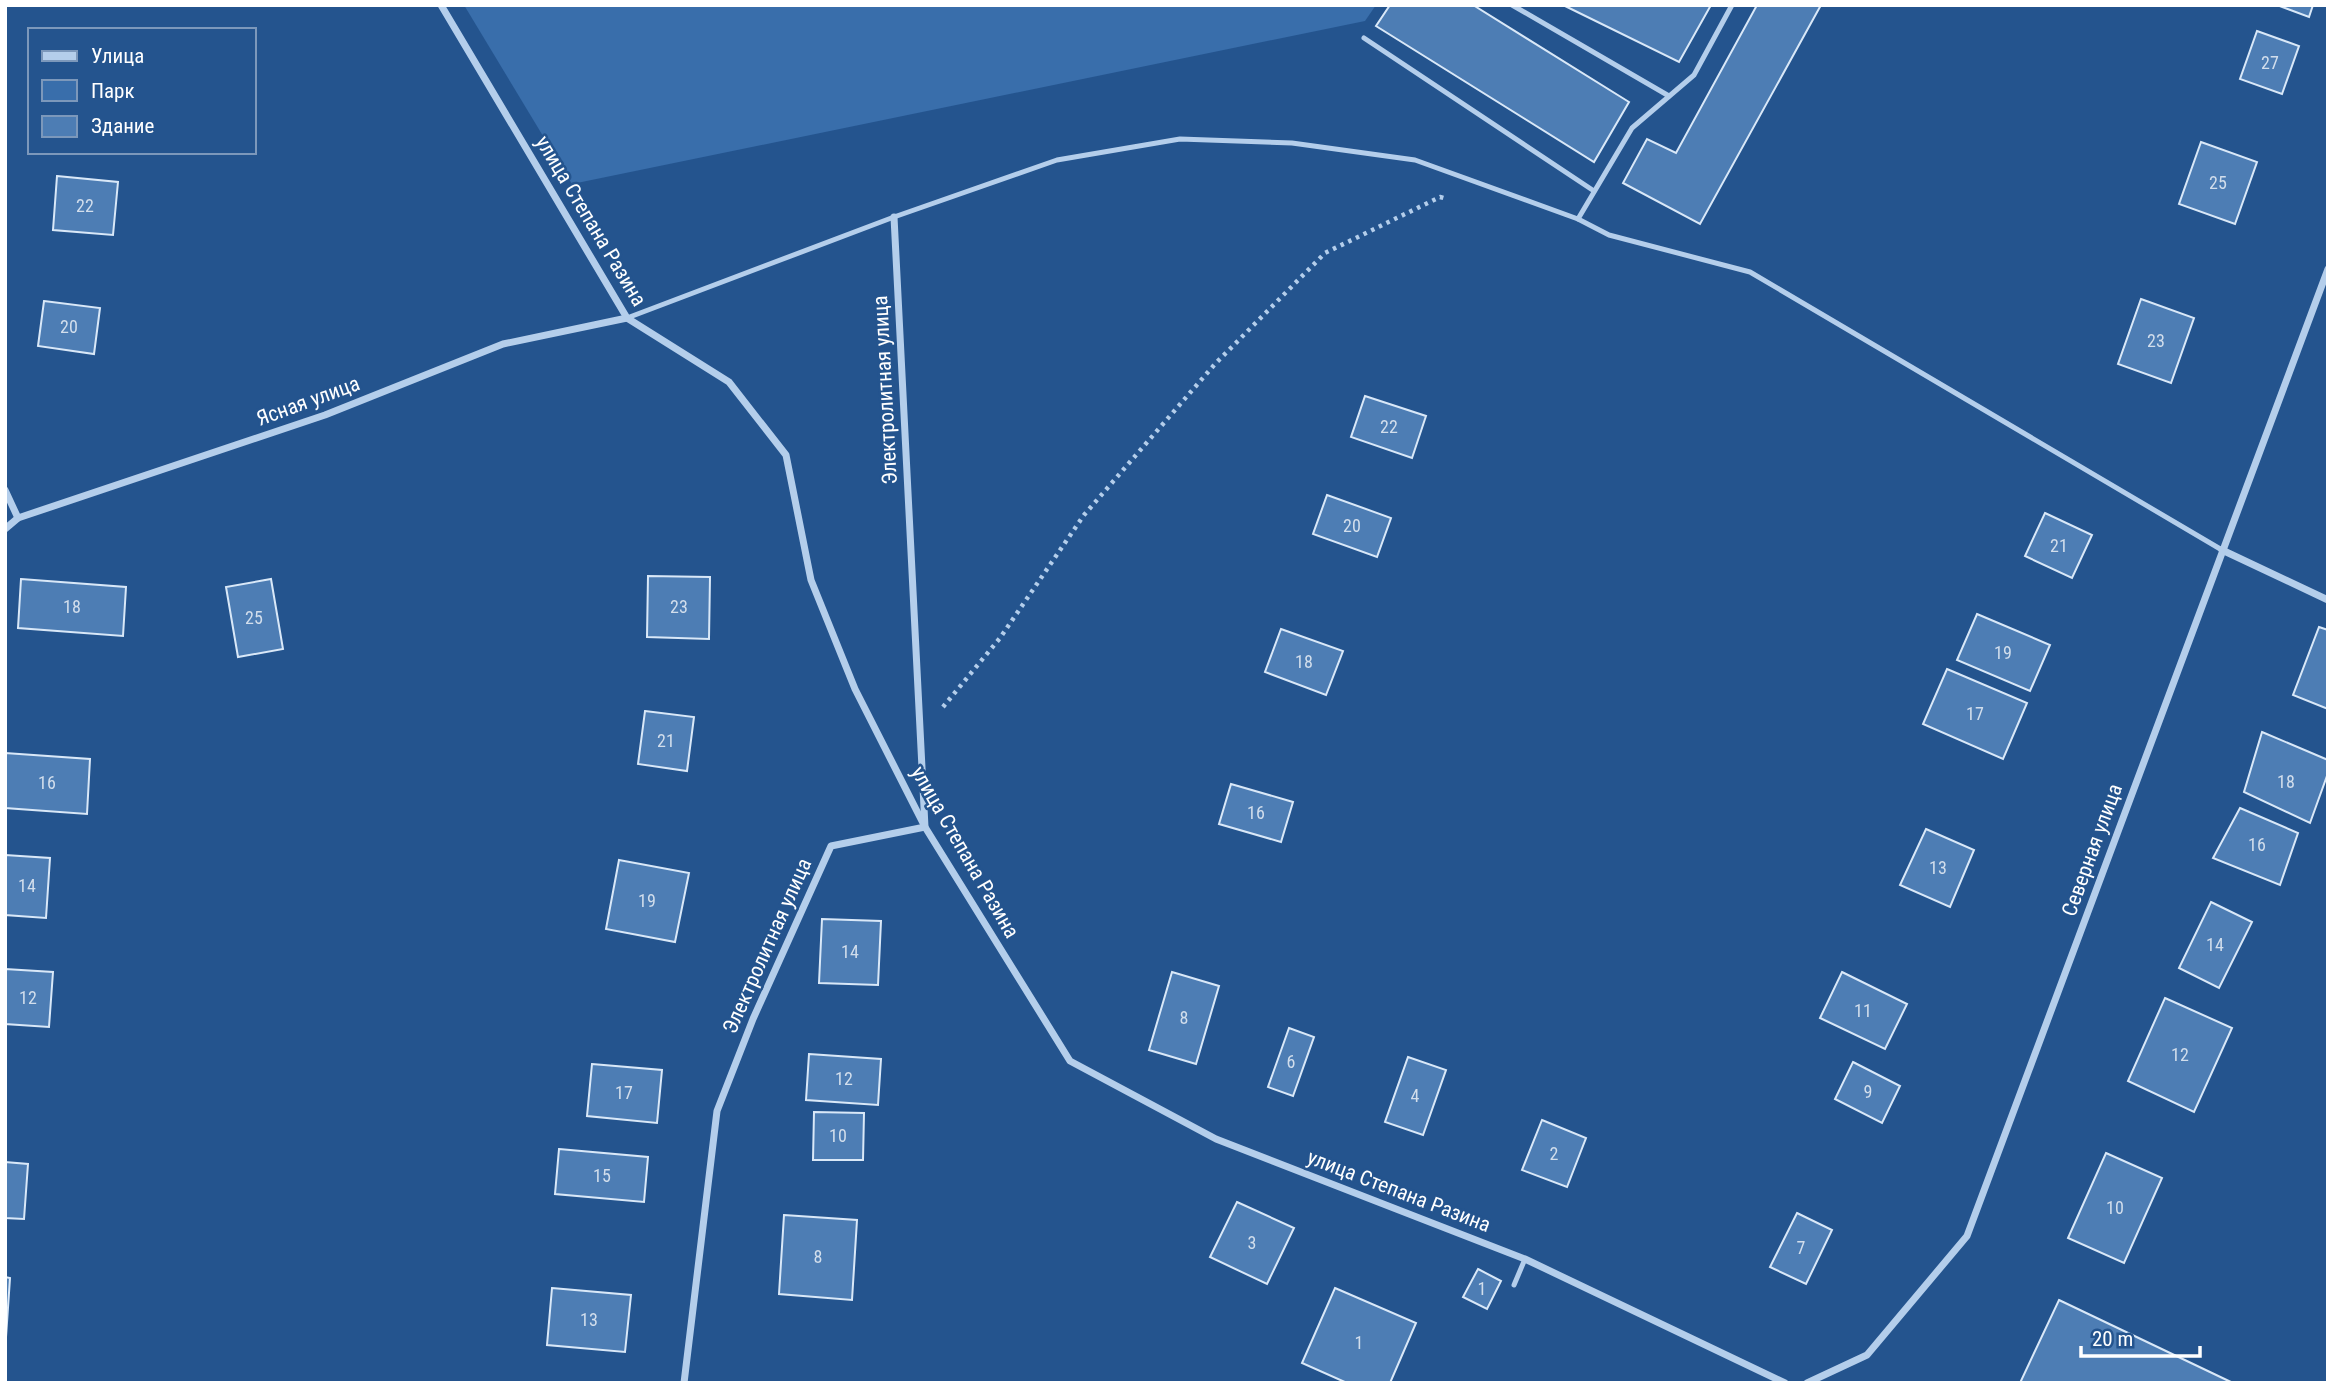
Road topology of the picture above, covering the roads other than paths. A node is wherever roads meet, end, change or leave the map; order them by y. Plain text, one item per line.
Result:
1 (441, 5) edge
2 (1512, 5) edge
3 (1732, 5) edge
4 (1364, 38) dead end
5 (1669, 96) junction
6 (1594, 191) junction
7 (894, 217) junction
8 (1578, 219) junction
9 (2328, 269) edge
10 (627, 318) junction
11 (5, 490) edge
12 (18, 518) junction
13 (5, 528) edge
14 (2222, 550) junction
15 (2328, 600) edge
16 (925, 827) junction
17 (1524, 1259) junction
18 (1514, 1285) dead end
19 (684, 1383) edge
20 (1785, 1383) edge
21 (1807, 1383) edge

1 - 10 street, улица Степана Разина
2 - 5 lane
3 - 5 lane
4 - 6 lane
5 - 6 lane
6 - 8 lane
7 - 8 lane
7 - 10 lane
7 - 16 street, Электролитная улица
8 - 14 lane
9 - 14 street, Северная улица
10 - 12 street, Ясная улица
10 - 16 street, улица Степана Разина
11 - 12 street
12 - 13 street, Ясная улица
14 - 15 street
14 - 21 street, Северная улица
16 - 17 street, улица Степана Разина
16 - 19 street, Электролитная улица
17 - 18 lane
17 - 20 street, улица Степана Разина

